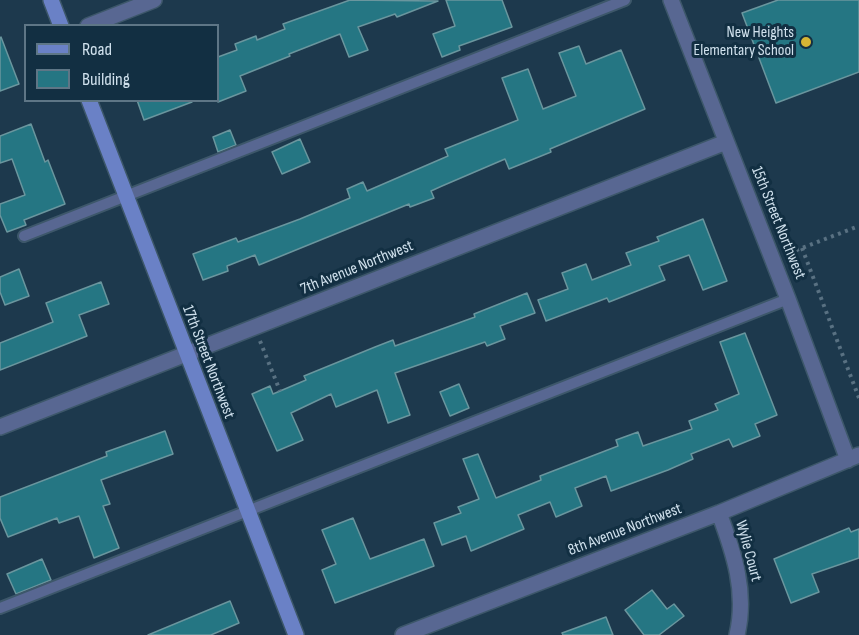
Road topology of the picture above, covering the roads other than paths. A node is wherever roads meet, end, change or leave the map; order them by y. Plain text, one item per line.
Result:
1 (51, 0) edge
2 (154, 0) edge
3 (625, 0) edge
4 (671, 0) edge
5 (60, 24) edge
6 (93, 24) edge
7 (90, 102) edge
8 (726, 142) junction
9 (125, 195) junction
10 (24, 236) dead end
11 (788, 299) junction
12 (187, 355) junction
13 (0, 427) edge
14 (853, 457) edge
15 (247, 511) junction
16 (719, 513) junction
17 (0, 608) edge
18 (296, 635) edge
19 (403, 635) edge
20 (737, 635) edge

1 - 5 street
2 - 6 street
3 - 9 lane
4 - 8 street, 15th Street Northwest
7 - 9 street, 17th Street Northwest
8 - 11 street, 15th Street Northwest
8 - 12 street, 7th Avenue Northwest
9 - 10 lane
9 - 12 street, 17th Street Northwest
11 - 14 street, 15th Street Northwest
11 - 15 lane
12 - 13 street, 7th Avenue Northwest
12 - 15 street, 17th Street Northwest
14 - 16 street, 8th Avenue Northwest
15 - 17 lane
15 - 18 street, 17th Street Northwest
16 - 19 street, 8th Avenue Northwest
16 - 20 street, Wylie Court

